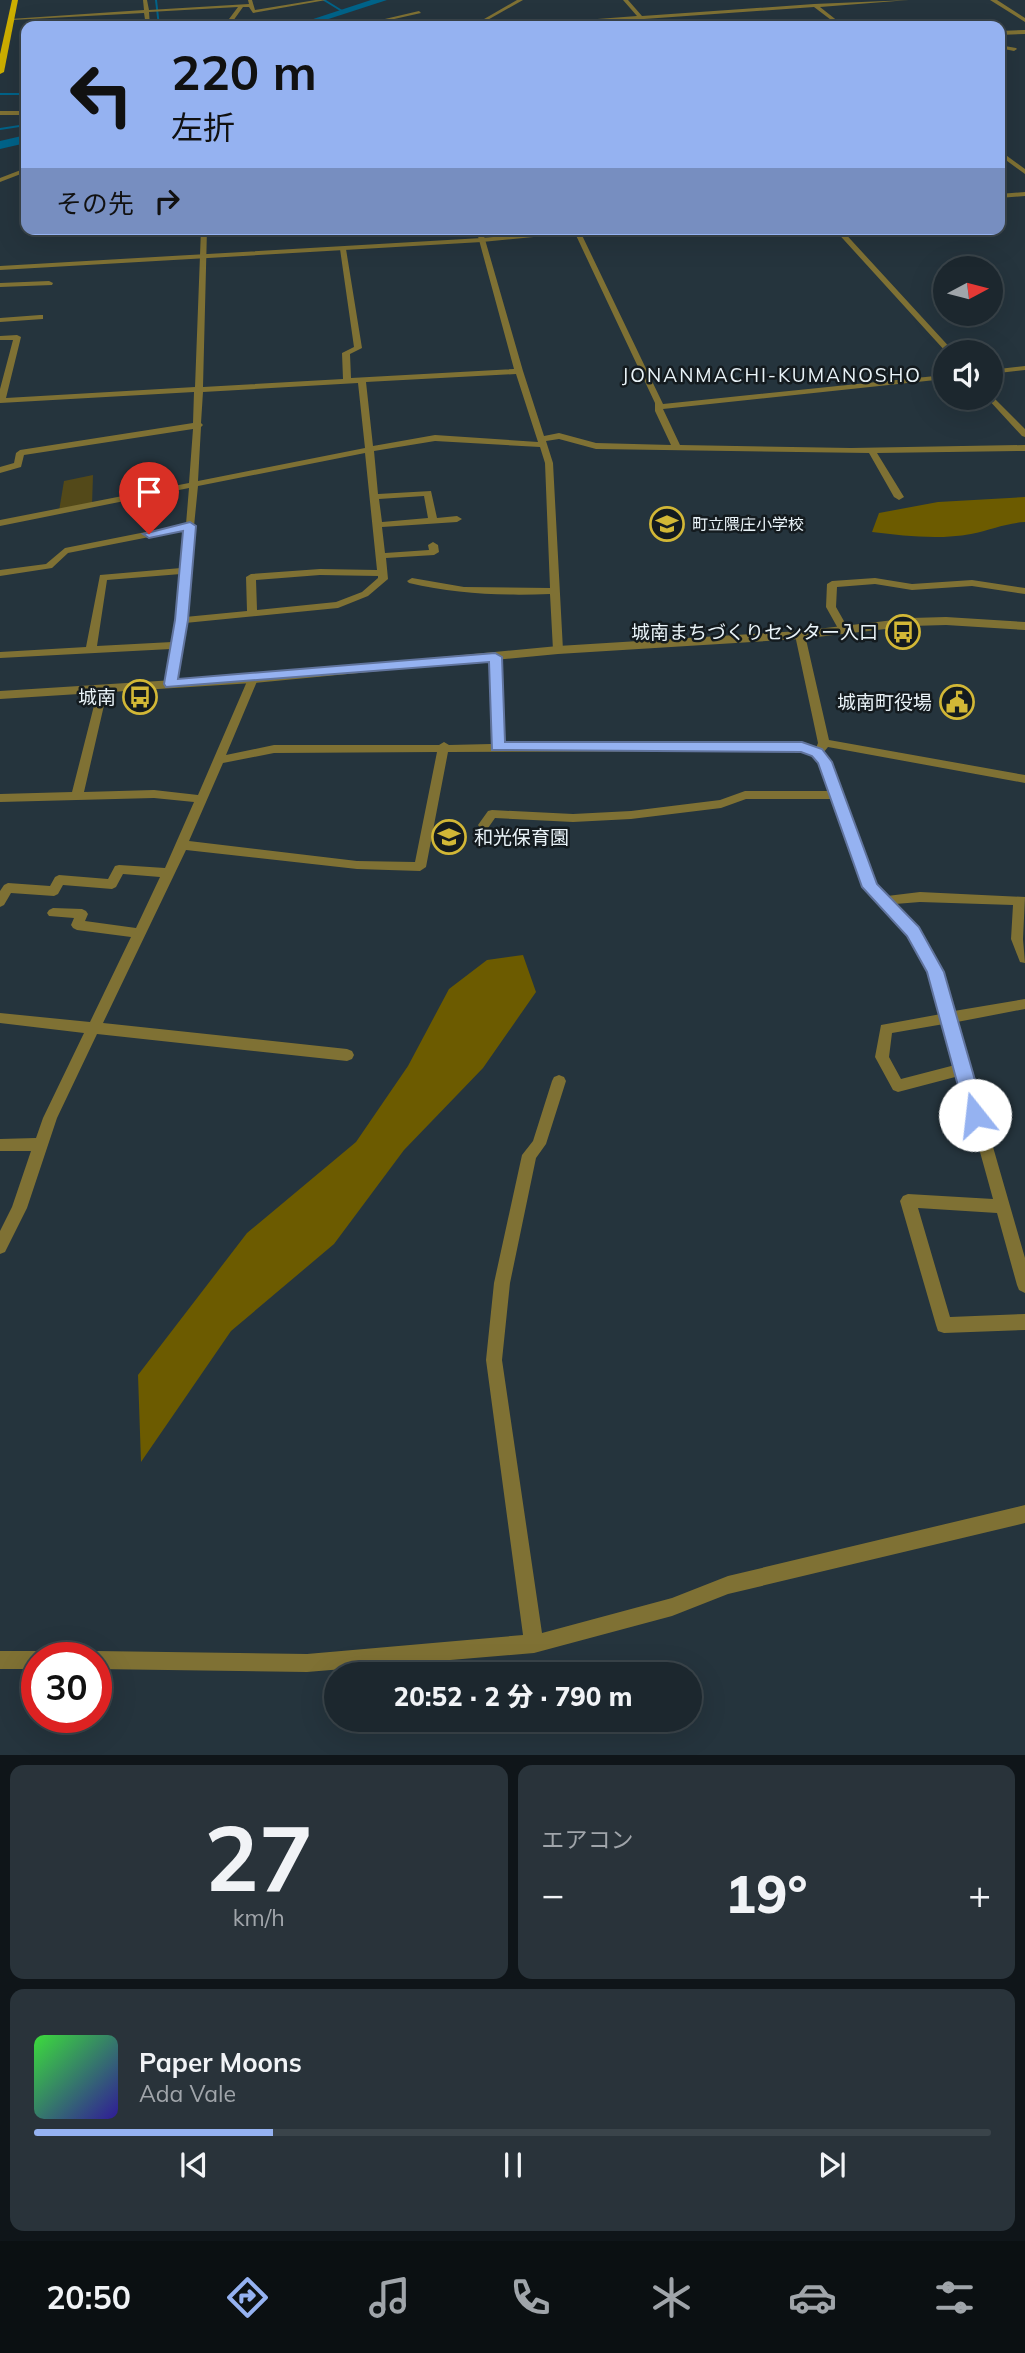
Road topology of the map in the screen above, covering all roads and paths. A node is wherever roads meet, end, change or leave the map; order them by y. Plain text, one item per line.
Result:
1 (15, 0) edge
2 (145, 0) edge
3 (324, 0) edge
4 (521, 0) edge
5 (625, 0) edge
6 (808, 0) edge
7 (907, 0) edge
8 (993, 0) edge
9 (250, 2) edge
10 (242, 5) junction
11 (816, 6) junction
12 (146, 11) junction
13 (419, 12) dead end
14 (640, 18) junction
15 (12, 19) junction
16 (1025, 20) edge
17 (147, 21) edge
18 (226, 21) edge
19 (383, 21) edge
20 (483, 21) edge
21 (590, 21) edge
22 (643, 21) edge
23 (836, 21) edge
24 (1025, 32) edge
25 (1005, 33) edge
26 (1005, 47) edge
27 (1014, 49) dead end
28 (0, 72) edge
29 (0, 113) edge
30 (21, 113) edge
31 (1005, 157) edge
32 (21, 172) edge
33 (1025, 172) edge
34 (0, 180) edge
35 (1025, 194) edge
36 (1005, 196) edge
37 (204, 235) edge
38 (481, 235) edge
39 (535, 235) edge
40 (579, 235) edge
41 (843, 235) edge
42 (482, 240) junction
43 (343, 249) junction
44 (203, 256) junction
45 (0, 268) edge
46 (49, 283) dead end
47 (0, 285) edge
48 (40, 317) dead end
49 (0, 320) edge
50 (0, 338) edge
51 (939, 340) edge
52 (1025, 368) edge
53 (519, 371) junction
54 (1003, 371) edge
55 (933, 378) edge
56 (347, 381) junction
57 (362, 381) junction
58 (197, 390) junction
59 (1, 401) edge
60 (660, 407) junction
61 (1003, 410) edge
62 (199, 425) junction
63 (1025, 434) edge
64 (543, 442) junction
65 (676, 446) junction
66 (1025, 448) edge
67 (368, 450) junction
68 (871, 450) junction
69 (0, 470) edge
70 (194, 486) junction
71 (374, 497) junction
72 (899, 497) dead end
73 (457, 519) dead end
74 (433, 521) junction
75 (0, 523) edge
76 (377, 525) junction
77 (190, 526) junction
78 (433, 545) dead end
79 (380, 556) junction
80 (185, 571) junction
81 (0, 573) edge
82 (382, 573) junction
83 (412, 581) dead end
84 (555, 591) junction
85 (1025, 591) edge
86 (252, 613) junction
87 (181, 620) junction
88 (1025, 626) edge
89 (844, 630) junction
90 (800, 635) junction
91 (177, 645) junction
92 (91, 650) junction
93 (558, 650) junction
94 (0, 655) edge
95 (495, 657) junction
96 (253, 679) junction
97 (170, 684) junction
98 (103, 688) junction
99 (0, 695) edge
100 (444, 747) junction
101 (498, 747) junction
102 (821, 748) junction
103 (219, 760) junction
104 (1025, 779) edge
105 (836, 795) junction
106 (77, 796) junction
107 (0, 798) edge
108 (200, 799) junction
109 (484, 825) dead end
110 (182, 845) junction
111 (169, 873) junction
112 (884, 901) junction
113 (0, 902) edge
114 (1022, 902) edge
115 (53, 913) dead end
116 (139, 933) junction
117 (1025, 958) edge
118 (1025, 1004) edge
119 (947, 1016) junction
120 (0, 1018) edge
121 (92, 1029) junction
122 (347, 1055) dead end
123 (962, 1069) junction
124 (559, 1081) dead end
125 (0, 1144) edge
126 (41, 1144) junction
127 (1001, 1206) junction
128 (0, 1247) edge
129 (1021, 1262) edge
130 (1025, 1285) edge
131 (1025, 1322) edge
132 (1025, 1514) edge
133 (534, 1644) junction
134 (0, 1660) edge
135 (21, 1660) edge
136 (112, 1660) edge

1 - 15 main road
2 - 12 street
3 - 9 street
4 - 20 street
5 - 14 street
6 - 11 street
7 - 11 street
8 - 16 street
9 - 10 street
10 - 12 street
10 - 18 street
11 - 14 street
11 - 23 street
12 - 15 street
12 - 17 street
13 - 19 street
14 - 21 street
14 - 22 street
15 - 28 main road
24 - 25 street
26 - 27 street
29 - 30 street
31 - 33 street
32 - 34 street
35 - 36 street
37 - 44 street
38 - 42 street
39 - 42 street
40 - 60 street
41 - 51 street
42 - 43 street
42 - 53 street
43 - 44 street
43 - 56 street
44 - 45 street
44 - 58 street
46 - 47 street
48 - 49 street
50 - 59 street
52 - 54 street
53 - 57 street
53 - 64 street
55 - 60 street
56 - 57 street
56 - 58 street
57 - 67 street
58 - 59 street
58 - 62 street
60 - 65 street
61 - 63 street
62 - 69 street
62 - 70 street
64 - 65 street
64 - 67 street
64 - 84 street
65 - 68 street
66 - 68 street
67 - 70 street
67 - 71 street
68 - 72 street
70 - 75 street
70 - 77 street
71 - 74 street
71 - 76 street
73 - 74 street
74 - 76 street
76 - 79 street
77 - 80 street
77 - 81 street
78 - 79 street
79 - 82 street
80 - 87 street
80 - 92 street
82 - 86 street
82 - 86 street
83 - 84 street
84 - 93 street
85 - 89 street
86 - 87 street
87 - 91 street
88 - 89 street
89 - 90 street
90 - 93 street
90 - 102 street
91 - 92 street
91 - 97 street
92 - 94 street
93 - 95 street
95 - 96 street
95 - 101 street
96 - 97 street
96 - 103 street
97 - 98 street
98 - 99 street
98 - 106 street
100 - 101 street
100 - 103 street
100 - 110 street
101 - 102 street
102 - 104 street
102 - 105 street
103 - 108 street
105 - 109 street
105 - 112 street
106 - 107 street
106 - 108 street
108 - 110 street
110 - 111 street
111 - 113 street
111 - 116 street
112 - 114 street
112 - 119 street
114 - 117 street
115 - 116 street
116 - 121 street
118 - 119 street
119 - 123 street
119 - 123 street
120 - 121 street
121 - 122 street
121 - 126 street
123 - 127 street
124 - 133 street
125 - 126 street
126 - 128 street
127 - 129 street
127 - 131 street
129 - 130 street
132 - 133 street
133 - 136 street
134 - 135 street

